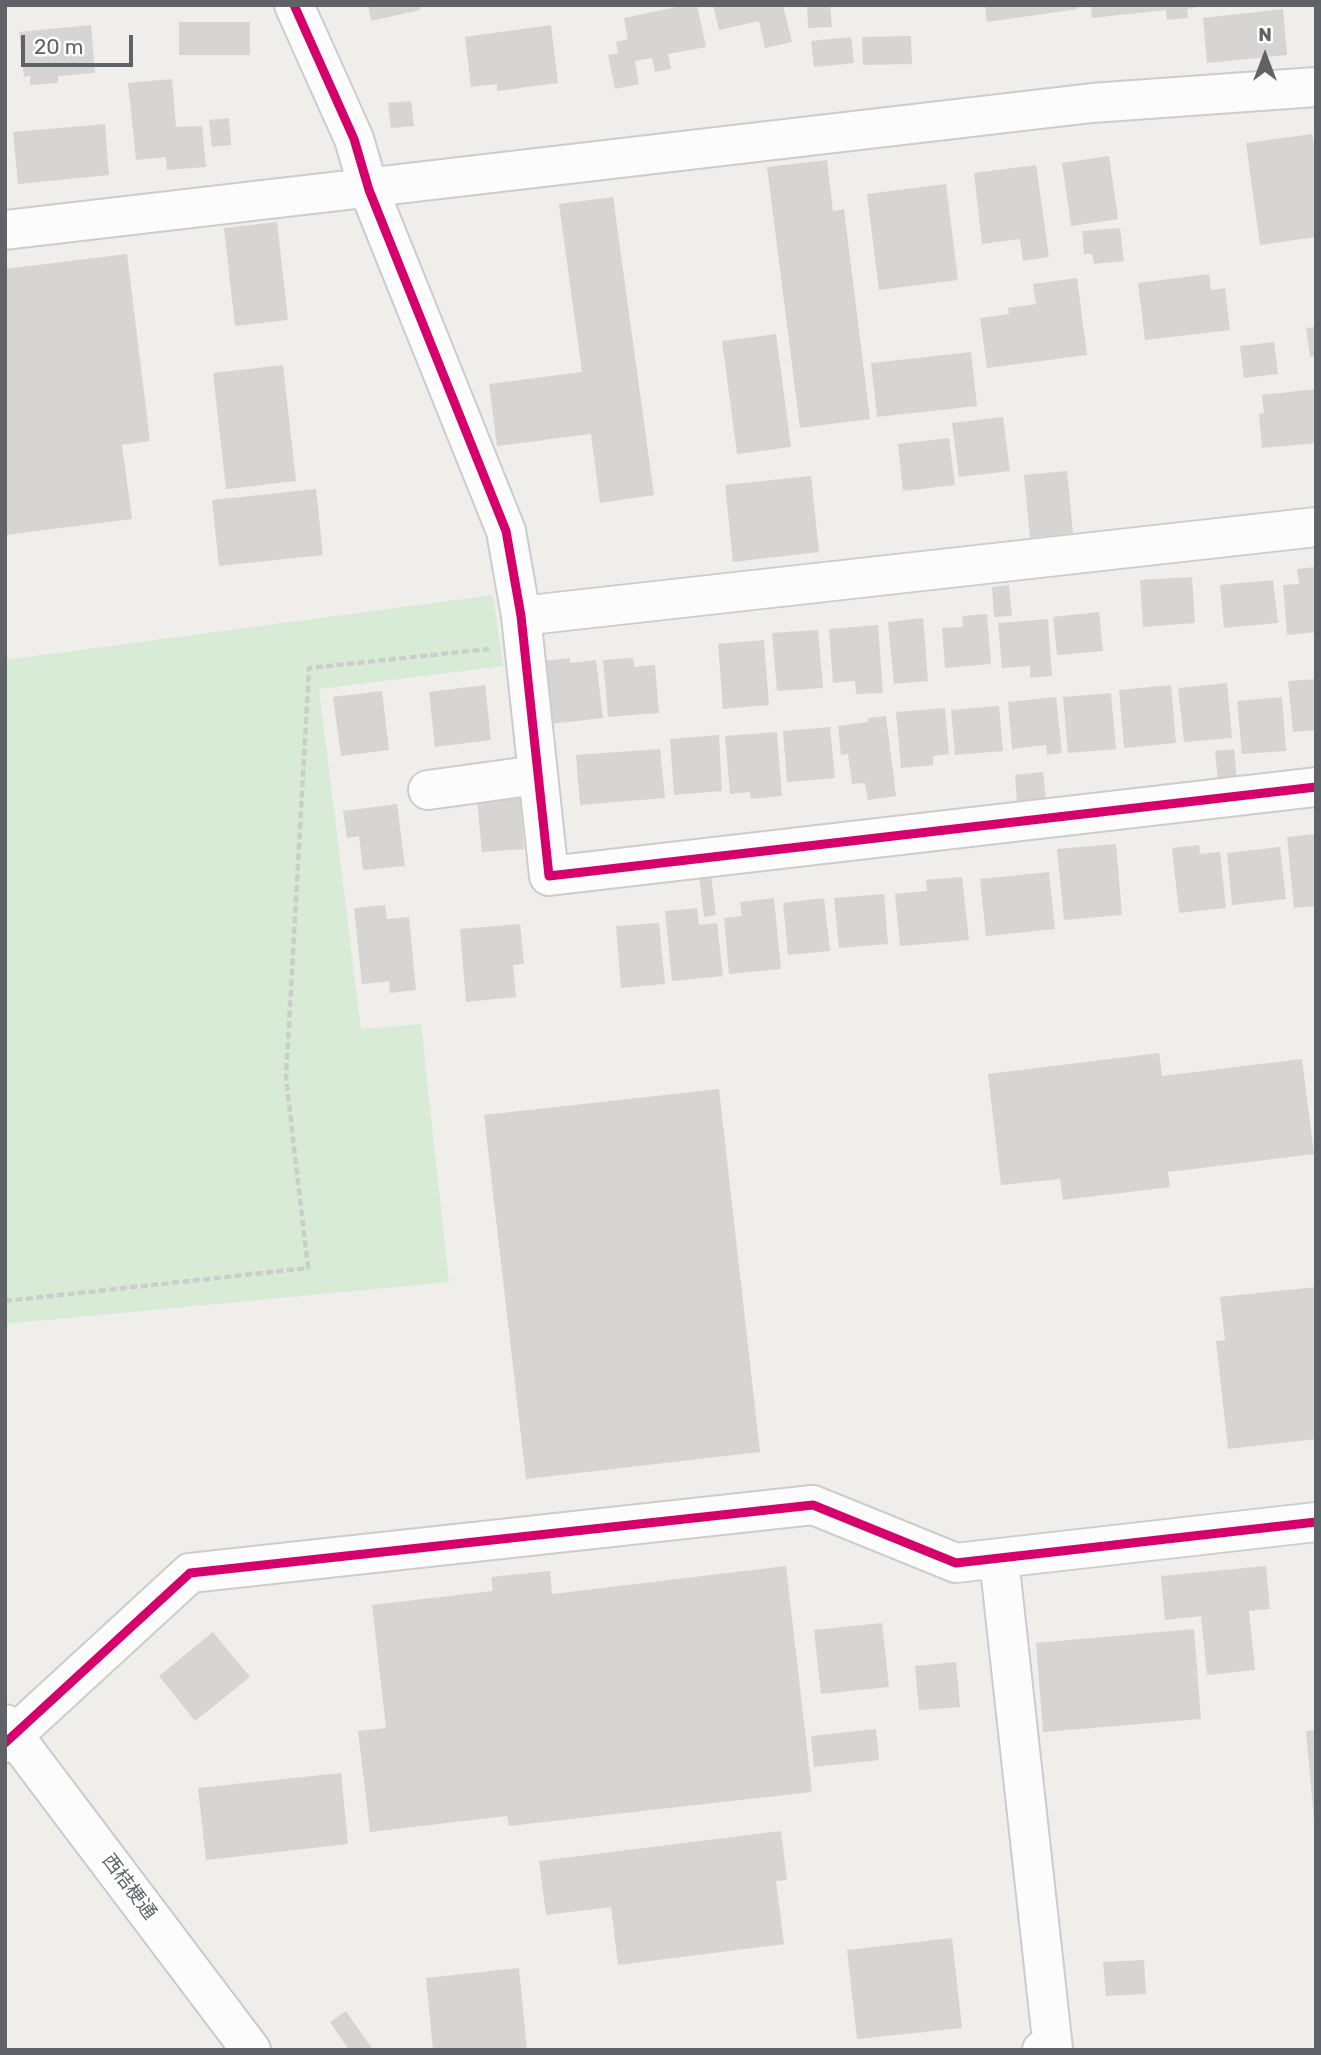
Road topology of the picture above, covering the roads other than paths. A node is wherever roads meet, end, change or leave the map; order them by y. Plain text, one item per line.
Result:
1 (294, 5) edge
2 (1316, 88) edge
3 (369, 190) junction
4 (5, 230) edge
5 (1316, 527) edge
6 (522, 631) junction
7 (537, 775) junction
8 (1316, 787) edge
9 (428, 790) dead end
10 (1316, 1522) edge
11 (999, 1559) junction
12 (8, 1734) edge
13 (251, 2050) edge
14 (1042, 2050) edge

1 - 3 street
2 - 3 street
3 - 4 street
3 - 6 street
5 - 6 street
6 - 7 street
7 - 8 street
7 - 9 street
10 - 11 street
11 - 12 street
11 - 14 street
12 - 13 street, 西桔梗通

